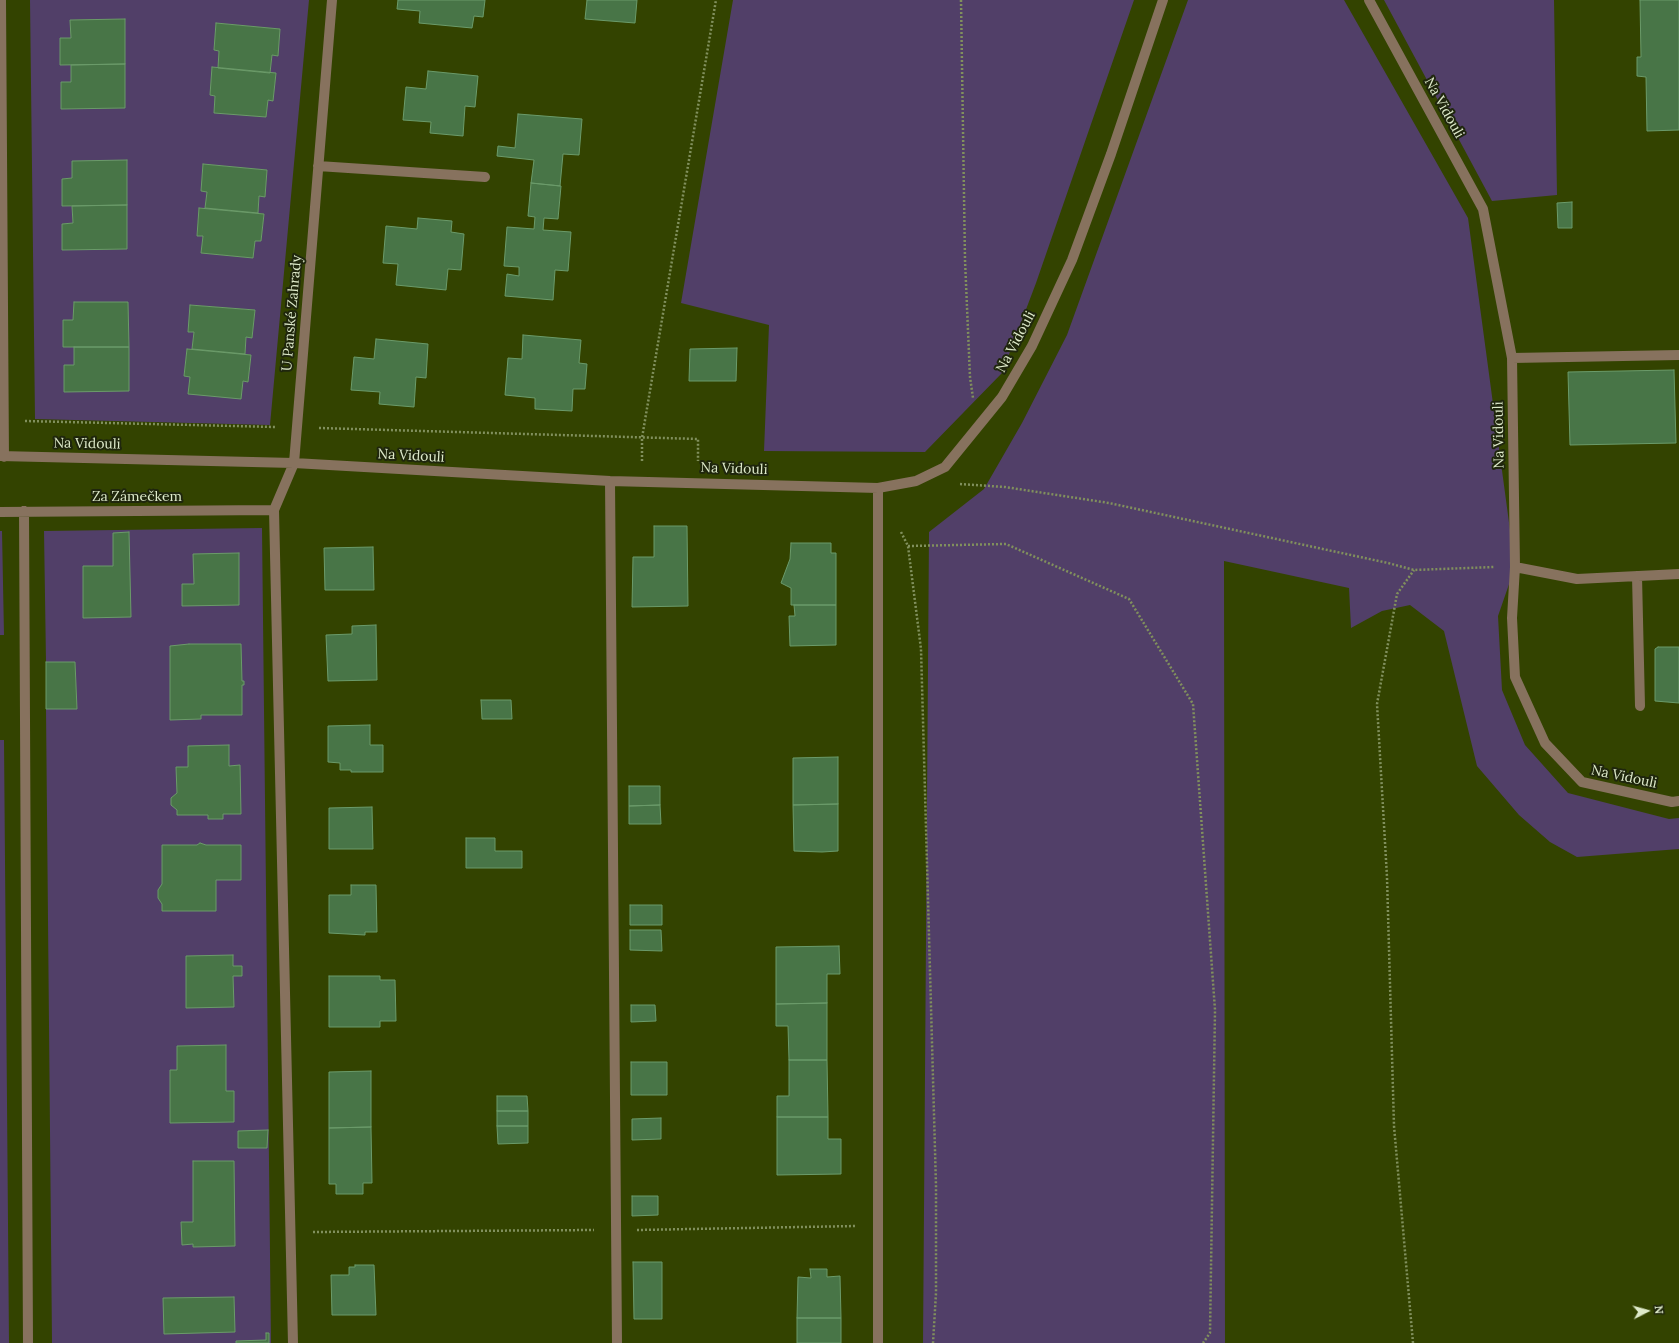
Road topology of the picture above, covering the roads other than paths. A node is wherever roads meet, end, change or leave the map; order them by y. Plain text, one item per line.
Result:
1 (1, 0) edge
2 (332, 0) edge
3 (1162, 0) edge
4 (1369, 0) edge
5 (318, 166) junction
6 (485, 177) dead end
7 (1679, 355) edge
8 (1512, 358) junction
9 (2, 457) edge
10 (294, 463) junction
11 (610, 481) junction
12 (878, 488) junction
13 (274, 510) junction
14 (24, 511) junction
15 (0, 512) edge
16 (1514, 567) junction
17 (1679, 574) edge
18 (1637, 576) junction
19 (1640, 706) dead end
20 (1679, 801) edge
21 (28, 1343) edge
22 (293, 1343) edge
23 (617, 1343) edge
24 (878, 1343) edge

1 - 9 street
2 - 5 street, U Panské Zahrady
3 - 12 street, Na Vidouli
4 - 8 street, Na Vidouli
5 - 6 street
5 - 10 street, U Panské Zahrady
7 - 8 street
8 - 16 street, Na Vidouli
9 - 10 street, Na Vidouli
10 - 11 street, Na Vidouli
10 - 13 street, U Panské Zahrady
11 - 12 street, Na Vidouli
11 - 23 street
12 - 24 street
13 - 14 street, Za Zámečkem
13 - 22 street
14 - 15 street, Za Zámečkem
14 - 21 street
16 - 18 street
16 - 20 street, Na Vidouli
17 - 18 street
18 - 19 street

